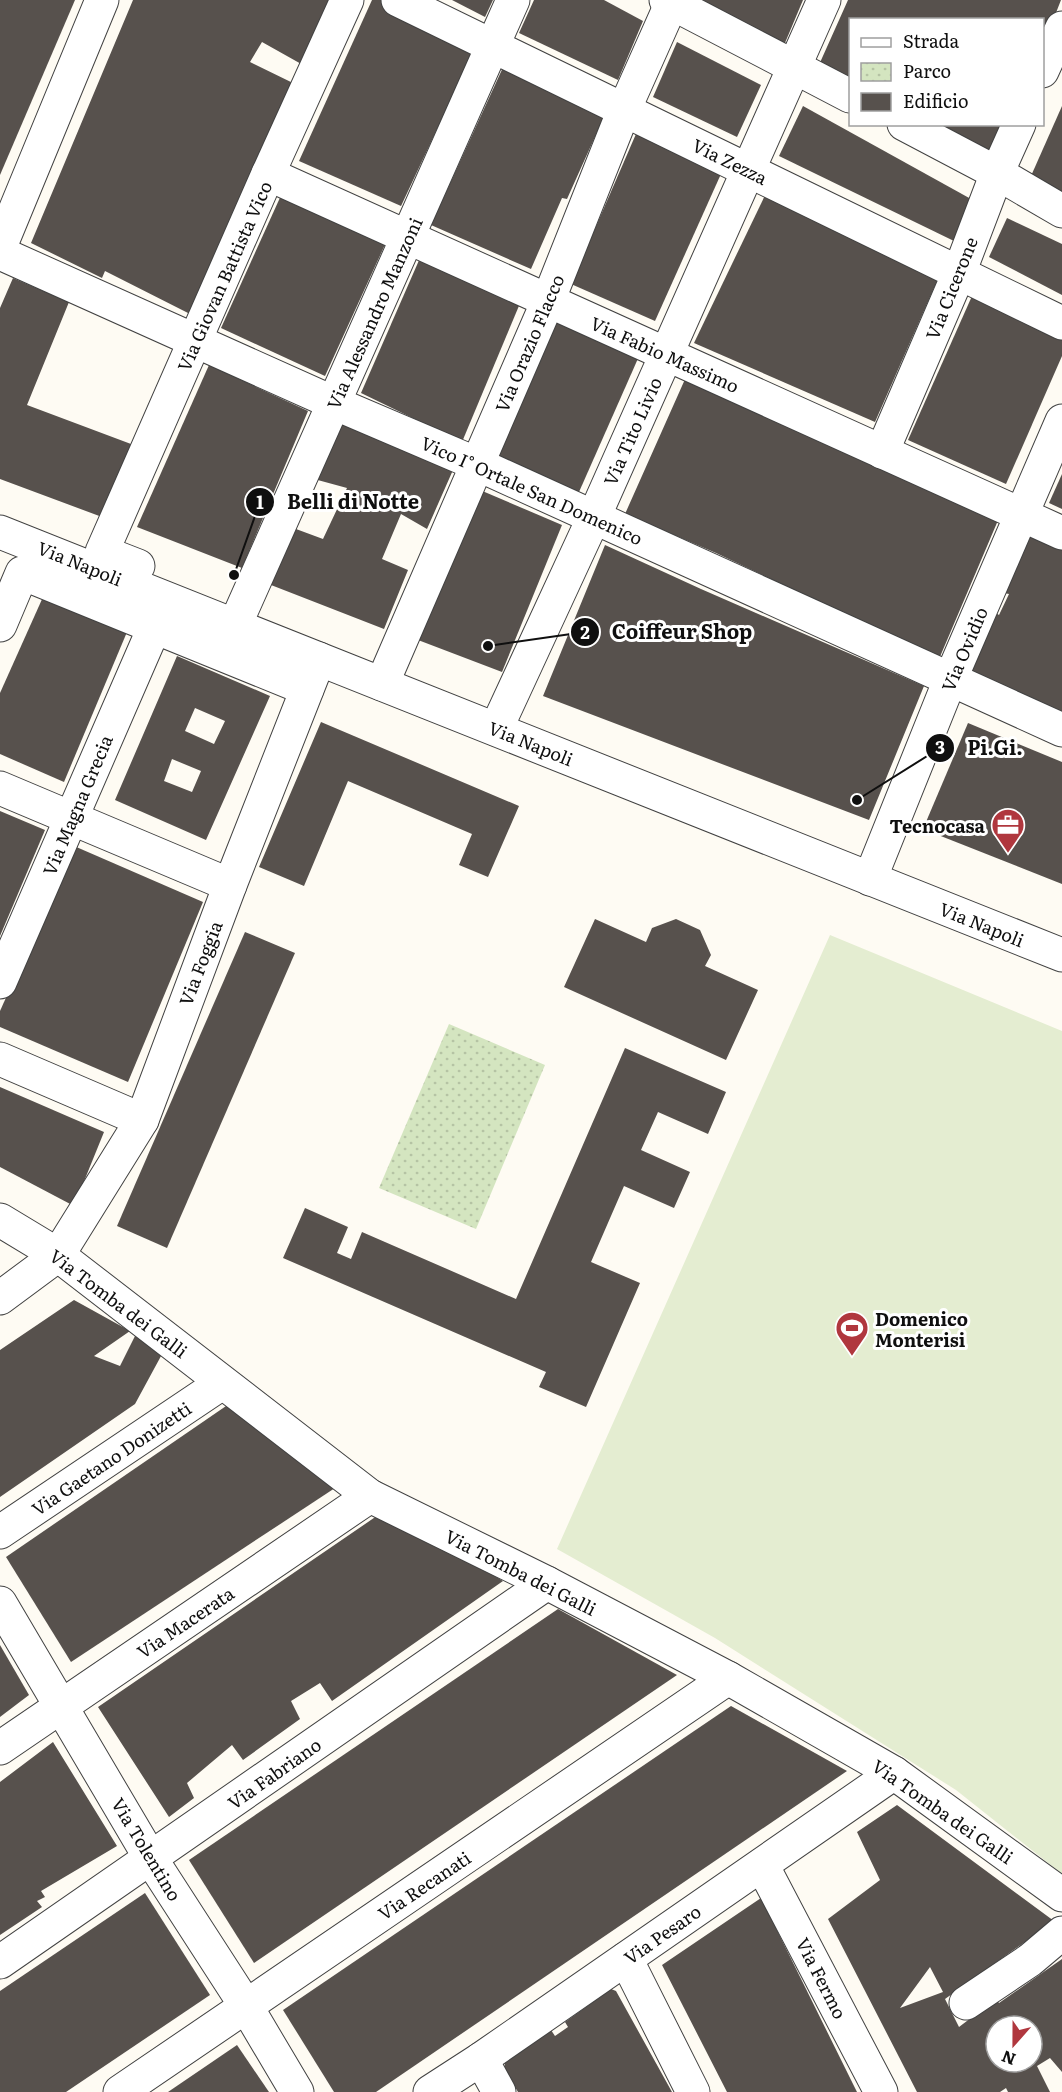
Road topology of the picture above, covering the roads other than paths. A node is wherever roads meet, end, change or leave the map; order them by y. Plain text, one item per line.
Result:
1 (102, 0) edge
2 (348, 0) edge
3 (398, 0) edge
4 (513, 0) edge
5 (824, 0) edge
6 (670, 1) edge
7 (1062, 28) edge
8 (492, 46) junction
9 (795, 67) junction
10 (1044, 67) edge
11 (849, 95) edge
12 (624, 110) junction
13 (908, 126) edge
14 (1018, 126) edge
15 (748, 170) junction
16 (997, 173) junction
17 (268, 174) junction
18 (1062, 211) edge
19 (409, 238) junction
20 (0, 247) edge
21 (0, 253) edge
22 (959, 273) junction
23 (548, 301) junction
24 (1062, 323) edge
25 (196, 339) junction
26 (666, 354) junction
27 (334, 403) junction
28 (1062, 421) edge
29 (882, 452) junction
30 (477, 464) junction
31 (1021, 515) junction
32 (594, 517) junction
33 (0, 532) edge
34 (1062, 533) edge
35 (102, 552) joint
36 (239, 617) junction
37 (0, 625) edge
38 (154, 628) junction
39 (319, 658) junction
40 (950, 680) junction
41 (382, 684) junction
42 (308, 689) junction
43 (496, 729) junction
44 (1062, 730) edge
45 (0, 788) edge
46 (71, 818) junction
47 (870, 879) junction
48 (230, 885) junction
49 (1062, 955) edge
50 (0, 982) edge
51 (0, 1059) edge
52 (142, 1120) junction
53 (0, 1220) edge
54 (58, 1255) junction
55 (0, 1298) edge
56 (222, 1383) junction
57 (370, 1497) junction
58 (0, 1532) edge
59 (547, 1583) junction
60 (0, 1604) edge
61 (728, 1678) junction
62 (62, 1706) junction
63 (0, 1749) edge
64 (894, 1773) junction
65 (151, 1859) junction
66 (762, 1865) junction
67 (1062, 1895) edge
68 (1062, 1933) edge
69 (626, 1959) junction
70 (0, 1962) edge
71 (966, 2003) dead end
72 (246, 2006) junction
73 (481, 2059) junction
74 (120, 2092) edge
75 (297, 2092) edge
76 (429, 2092) edge
77 (499, 2092) edge
78 (693, 2092) edge
79 (881, 2092) edge

1 - 20 street
2 - 17 street, Via Giovan Battista Vico
3 - 8 street, Via Zezza
4 - 8 street, Via Alessandro Manzoni
5 - 9 street, Via Tito Livio
6 - 9 street
6 - 12 street, Via Orazio Flacco
7 - 10 street
8 - 12 street, Via Zezza
8 - 19 street, Via Alessandro Manzoni
9 - 11 street
9 - 15 street, Via Tito Livio
12 - 15 street, Via Zezza
12 - 23 street, Via Orazio Flacco
13 - 16 street
14 - 16 street, Via Cicerone
15 - 22 street, Via Zezza
15 - 26 street, Via Tito Livio
16 - 18 street
16 - 22 street, Via Cicerone
17 - 19 street, Via Fabio Massimo
17 - 25 street, Via Giovan Battista Vico
19 - 23 street, Via Fabio Massimo
19 - 27 street, Via Alessandro Manzoni
21 - 25 street, Vico I° Ortale San Domenico
22 - 24 street, Via Zezza
22 - 29 street, Via Cicerone
23 - 26 street, Via Fabio Massimo
23 - 30 street, Via Orazio Flacco
25 - 27 street, Vico I° Ortale San Domenico
25 - 35 street, Via Giovan Battista Vico
26 - 29 street, Via Fabio Massimo
26 - 32 street, Via Tito Livio
27 - 30 street, Vico I° Ortale San Domenico
27 - 36 street, Via Alessandro Manzoni
28 - 31 street, Via Ovidio
29 - 31 street, Via Fabio Massimo
30 - 32 street, Vico I° Ortale San Domenico
30 - 41 street, Via Orazio Flacco
31 - 34 street, Via Fabio Massimo
31 - 40 street, Via Ovidio
32 - 40 street, Vico I° Ortale San Domenico
32 - 43 street, Via Tito Livio
33 - 36 street, Via Napoli
35 - 36 street, Via Napoli
36 - 39 street, Via Napoli
37 - 38 street, Via Napoli
38 - 42 street, Via Napoli
38 - 46 street, Via Magna Grecia
39 - 41 street, Via Napoli
39 - 42 street, Via Foggia
40 - 44 street, Vico I° Ortale San Domenico
40 - 47 street, Via Ovidio
41 - 43 street, Via Napoli
42 - 48 street, Via Foggia
43 - 47 street, Via Napoli
45 - 46 street
46 - 48 street
46 - 50 street, Via Magna Grecia
47 - 49 street, Via Napoli
48 - 52 street, Via Foggia
51 - 52 street
52 - 54 street, Via Foggia
53 - 54 street, Via Tomba dei Galli
54 - 55 street
54 - 56 street, Via Tomba dei Galli
56 - 57 street, Via Tomba dei Galli
56 - 58 street, Via Gaetano Donizetti
57 - 59 street, Via Tomba dei Galli
57 - 62 street, Via Macerata
59 - 61 street, Via Tomba dei Galli
59 - 65 street, Via Fabriano
60 - 62 street, Via Tolentino
61 - 64 street, Via Tomba dei Galli
61 - 72 street, Via Recanati
62 - 63 street, Via Macerata
62 - 65 street, Via Tolentino
64 - 66 street, Via Pesaro
64 - 67 street, Via Tomba dei Galli
65 - 70 street, Via Fabriano
65 - 72 street, Via Tolentino
66 - 69 street, Via Pesaro
66 - 79 street, Via Fermo
68 - 71 street
69 - 73 street, Via Pesaro
69 - 78 street
72 - 74 street, Via Recanati
72 - 75 street, Via Tolentino
73 - 76 street, Via Pesaro
73 - 77 street

